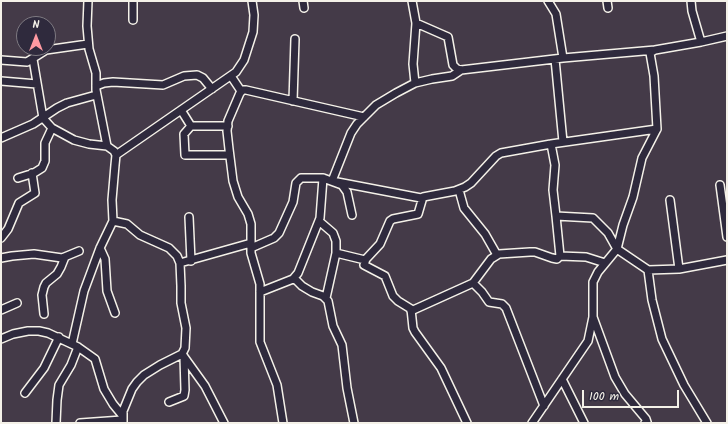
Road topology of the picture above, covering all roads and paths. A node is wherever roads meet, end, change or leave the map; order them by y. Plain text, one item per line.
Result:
1 (88, 1) edge
2 (133, 1) edge
3 (252, 1) edge
4 (412, 1) edge
5 (548, 1) edge
6 (692, 1) edge
7 (133, 20) dead end
8 (416, 23) junction
9 (727, 36) edge
10 (295, 40) dead end
11 (701, 42) junction
12 (88, 44) junction
13 (655, 50) junction
14 (563, 58) junction
15 (33, 59) junction
16 (555, 59) junction
17 (1, 60) edge
18 (461, 70) junction
19 (231, 76) junction
20 (1, 81) edge
21 (415, 83) junction
22 (37, 84) junction
23 (96, 86) junction
24 (212, 89) junction
25 (241, 91) junction
26 (96, 95) junction
27 (294, 102) junction
28 (181, 110) junction
29 (364, 117) junction
30 (43, 118) junction
31 (191, 126) junction
32 (228, 126) junction
33 (52, 128) junction
34 (657, 129) junction
35 (1, 138) edge
36 (563, 142) junction
37 (551, 144) junction
38 (107, 146) junction
39 (116, 155) junction
40 (229, 155) junction
41 (32, 173) junction
42 (18, 178) dead end
43 (323, 178) junction
44 (332, 181) junction
45 (720, 185) dead end
46 (459, 190) junction
47 (421, 198) junction
48 (670, 200) dead end
49 (352, 215) dead end
50 (189, 216) dead end
51 (556, 216) junction
52 (113, 221) junction
53 (319, 222) junction
54 (727, 237) edge
55 (1, 238) edge
56 (251, 245) junction
57 (100, 248) junction
58 (617, 249) junction
59 (79, 251) dead end
60 (336, 253) junction
61 (497, 254) junction
62 (560, 256) junction
63 (65, 257) junction
64 (1, 258) edge
65 (365, 260) junction
66 (727, 260) edge
67 (191, 261) junction
68 (180, 263) junction
69 (605, 263) junction
70 (679, 269) junction
71 (648, 270) junction
72 (294, 278) junction
73 (473, 283) junction
74 (260, 292) junction
75 (326, 298) junction
76 (17, 303) dead end
77 (1, 310) edge
78 (411, 311) junction
79 (115, 313) dead end
80 (44, 314) dead end
81 (593, 317) junction
82 (59, 337) junction
83 (1, 339) edge
84 (75, 345) junction
85 (183, 355) junction
86 (562, 379) junction
87 (25, 393) dead end
88 (169, 402) dead end
89 (544, 406) junction
90 (122, 419) edge
91 (56, 423) edge
92 (80, 423) edge
93 (224, 423) edge
94 (283, 423) edge
95 (354, 423) edge
96 (467, 423) edge
97 (532, 423) edge
98 (584, 423) edge
99 (645, 423) edge
100 (707, 423) edge

1 - 12 street
2 - 7 street
3 - 19 street
4 - 8 street
5 - 14 street
6 - 11 street
8 - 18 street
8 - 21 street
9 - 11 street
10 - 27 street
11 - 13 street
12 - 15 street
12 - 23 street
13 - 14 street
13 - 34 street
14 - 16 street
15 - 17 street
15 - 22 street
16 - 18 street
16 - 36 street
18 - 21 street
19 - 24 street
19 - 25 street
20 - 22 street
21 - 29 street
22 - 30 street
23 - 24 street
23 - 26 street
24 - 28 street
25 - 27 street
25 - 32 street
26 - 30 street
26 - 38 street
27 - 29 street
28 - 31 street
28 - 39 street
29 - 44 street
30 - 33 street
30 - 35 street
31 - 32 street
31 - 40 street
32 - 40 street
33 - 38 street
33 - 41 street
34 - 36 street
34 - 58 street
36 - 37 street
37 - 46 street
37 - 51 street
38 - 39 street
39 - 52 street
40 - 56 street
41 - 42 street
41 - 55 street
43 - 44 street
43 - 53 street
43 - 56 street
44 - 47 street
44 - 49 street
45 - 54 street
46 - 47 street
46 - 61 street
47 - 65 street
48 - 70 street
50 - 67 street
51 - 58 street
51 - 62 street
52 - 57 street
52 - 68 street
53 - 60 street
53 - 72 street
56 - 67 street
56 - 74 street
57 - 79 street
57 - 84 street
58 - 69 street
58 - 71 street
59 - 63 street
60 - 65 street
60 - 75 street
61 - 62 street
61 - 73 street
62 - 69 street
63 - 64 street
63 - 80 street
65 - 78 street
66 - 70 street
67 - 68 street
68 - 85 street
69 - 81 street
70 - 71 street
71 - 100 street
72 - 74 street
72 - 75 street
73 - 78 street
73 - 89 street
74 - 94 street
75 - 95 street
76 - 77 street
78 - 96 street
81 - 86 street
81 - 99 street
82 - 83 street
82 - 84 street
82 - 87 street
84 - 90 street
84 - 91 street
85 - 88 street
85 - 90 street
85 - 93 street
86 - 89 street
86 - 98 street
89 - 97 street
90 - 92 street

